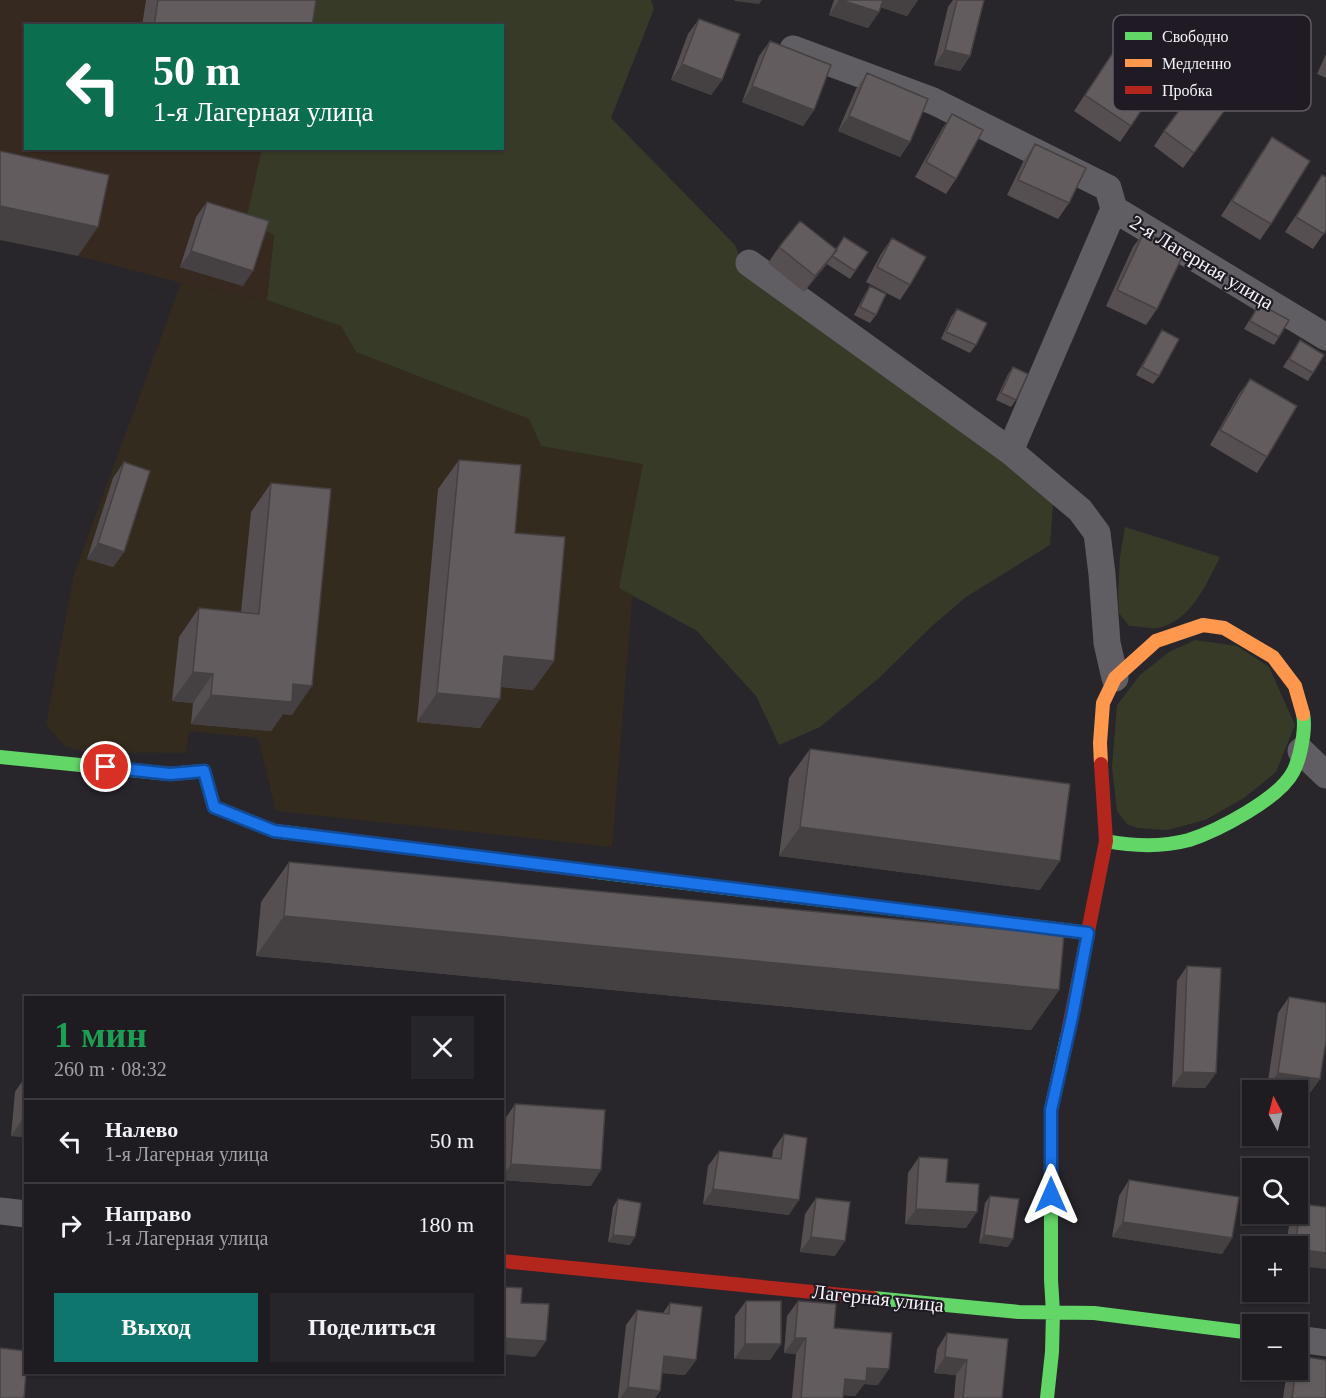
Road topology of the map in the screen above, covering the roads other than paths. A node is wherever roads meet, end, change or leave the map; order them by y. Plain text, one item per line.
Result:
1 (793, 48) edge
2 (1114, 209) junction
3 (749, 263) dead end
4 (1326, 337) edge
5 (1010, 451) junction
6 (1115, 678) junction
7 (1301, 751) junction
8 (0, 757) edge
9 (1326, 775) edge
10 (1106, 841) junction
11 (1088, 933) junction
12 (0, 1211) edge
13 (24, 1214) edge
14 (504, 1261) edge
15 (1053, 1312) junction
16 (1242, 1333) edge
17 (1308, 1340) edge
18 (1326, 1343) edge
19 (1047, 1398) edge

1 - 2 street, 2-я Лагерная улица
2 - 4 street, 2-я Лагерная улица
2 - 5 street
3 - 5 street
5 - 6 street
6 - 7 street
6 - 10 street
7 - 9 street
7 - 10 street
8 - 11 street
10 - 11 street
11 - 15 street
12 - 13 street
14 - 15 street, Лагерная улица
15 - 16 street, Лагерная улица
15 - 19 street
17 - 18 street

